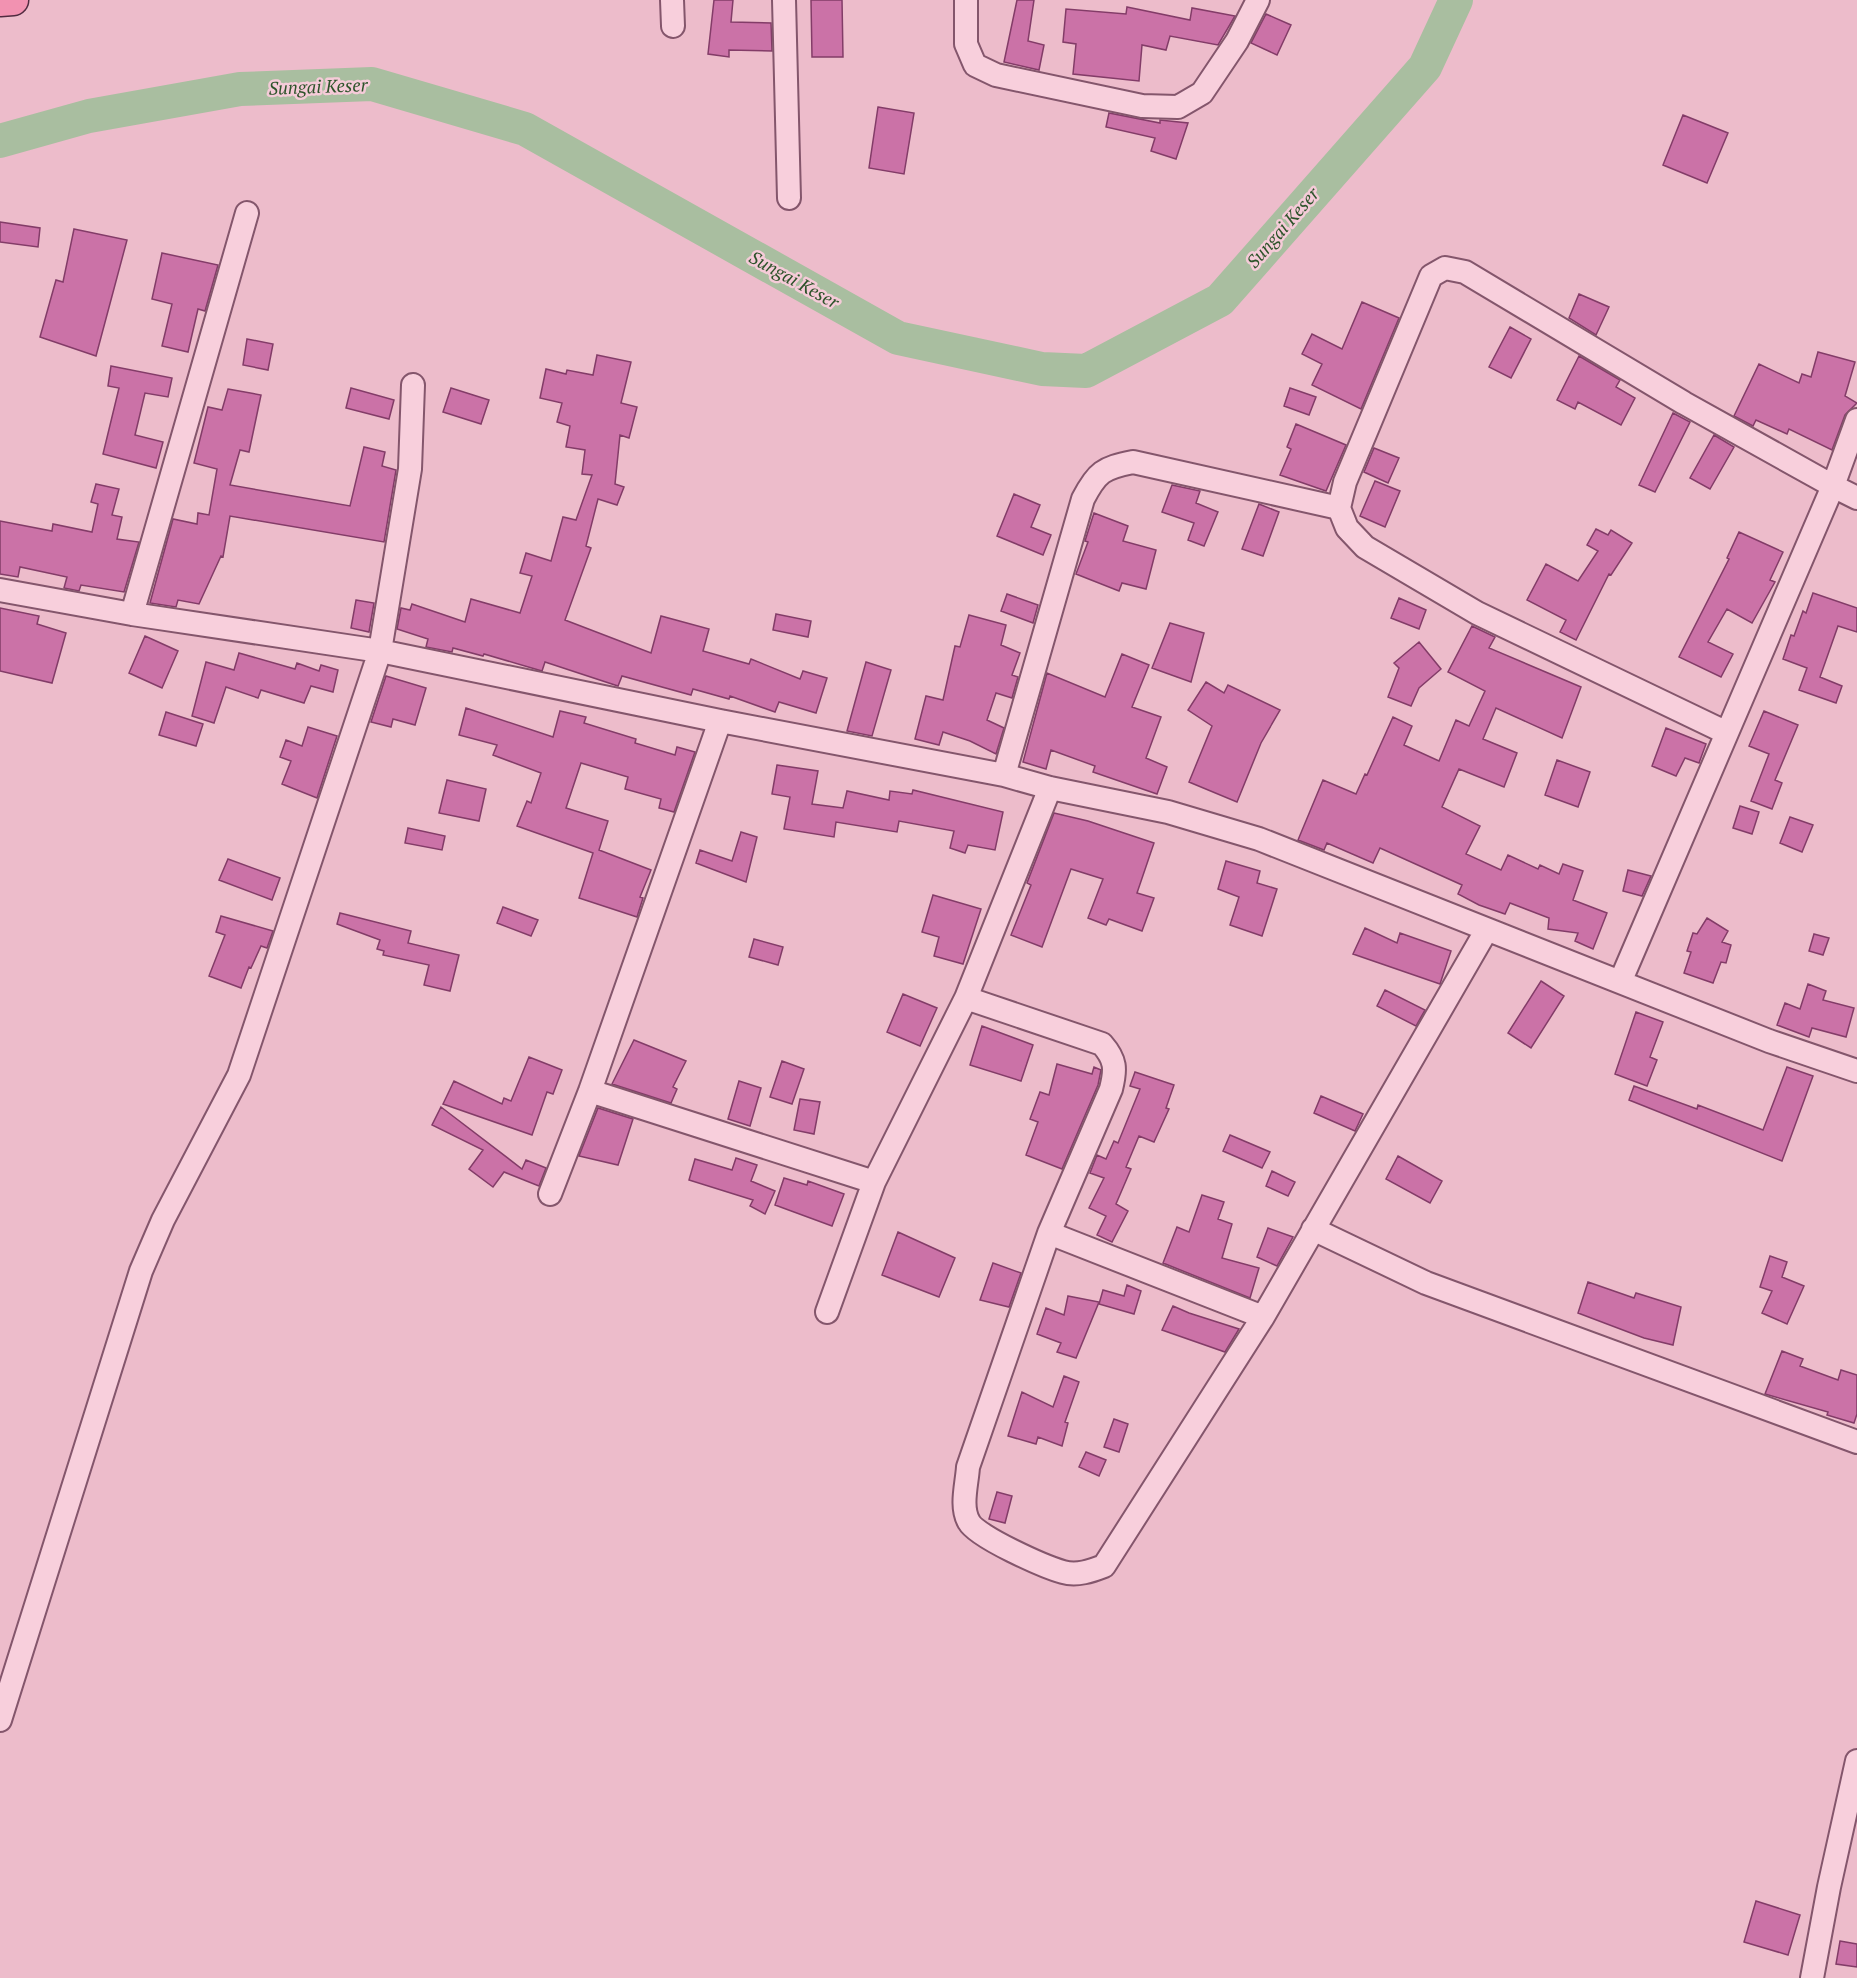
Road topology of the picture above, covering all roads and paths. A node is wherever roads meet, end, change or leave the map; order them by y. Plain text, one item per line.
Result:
1 (14, 0) edge
2 (672, 0) edge
3 (784, 0) edge
4 (966, 0) edge
5 (1258, 0) edge
6 (0, 1) edge
7 (673, 26) dead end
8 (789, 198) dead end
9 (247, 213) dead end
10 (414, 385) dead end
11 (1857, 420) edge
12 (1833, 486) junction
13 (1857, 498) edge
14 (1339, 508) junction
15 (0, 590) edge
16 (132, 614) junction
17 (380, 651) junction
18 (720, 721) junction
19 (1727, 734) junction
20 (1004, 775) junction
21 (1050, 788) junction
22 (1486, 931) junction
23 (1621, 980) junction
24 (966, 998) junction
25 (1857, 1071) edge
26 (590, 1091) junction
27 (874, 1182) junction
28 (550, 1194) dead end
29 (1313, 1229) junction
30 (1049, 1233) junction
31 (827, 1312) dead end
32 (1263, 1317) junction
33 (1857, 1442) edge
34 (0, 1720) edge
35 (1857, 1761) edge
36 (1812, 1978) edge

1 - 6 main road
2 - 7 street
3 - 8 street
4 - 5 street
9 - 16 street
10 - 17 street
11 - 12 street
12 - 13 street
12 - 14 street
12 - 19 street
14 - 19 street
14 - 20 street
15 - 16 street
16 - 17 street
17 - 18 street
17 - 34 street
18 - 20 street
18 - 26 street
19 - 23 street
20 - 21 street
21 - 22 street
21 - 24 street
22 - 23 street
22 - 29 street
23 - 25 street
24 - 27 street
24 - 30 street
26 - 27 street
26 - 28 street
27 - 31 street
29 - 32 street
29 - 33 street
30 - 32 street
30 - 32 street
35 - 36 street

